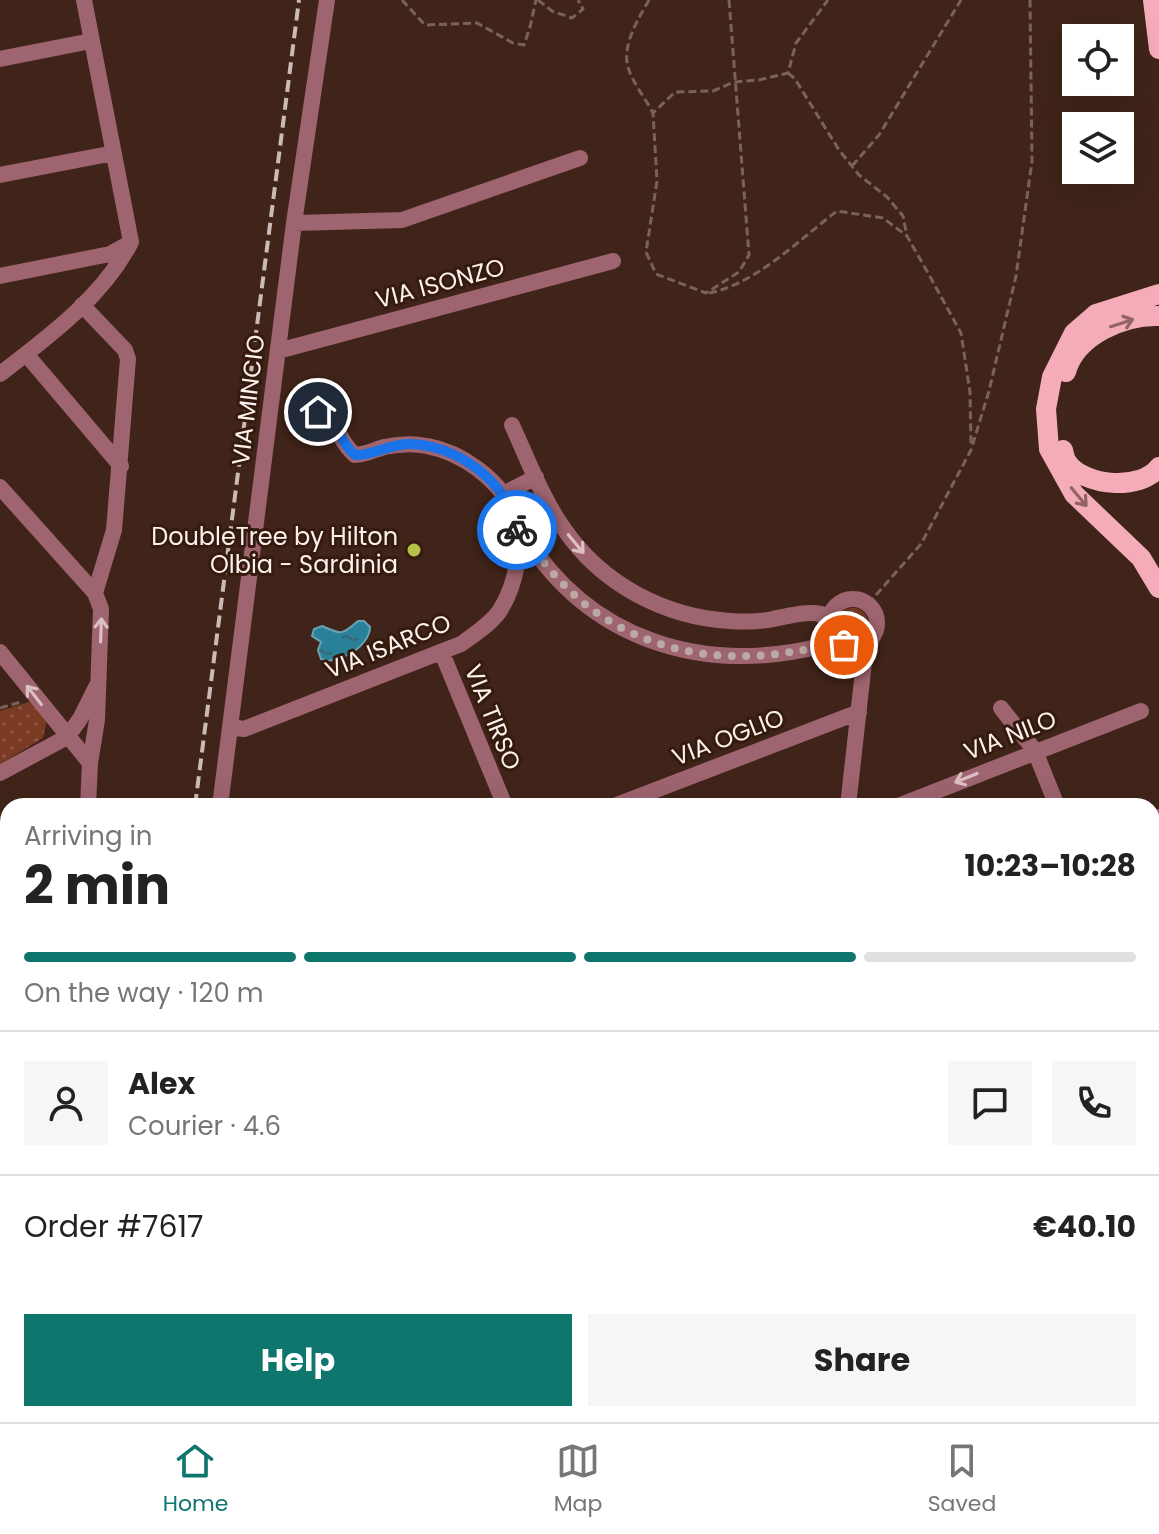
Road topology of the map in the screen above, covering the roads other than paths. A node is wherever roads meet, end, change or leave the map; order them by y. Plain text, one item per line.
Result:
1 (84, 0) edge
2 (327, 0) edge
3 (1153, 0) edge
4 (91, 41) junction
5 (1159, 49) edge
6 (0, 59) edge
7 (114, 153) junction
8 (580, 158) dead end
9 (0, 175) edge
10 (294, 223) junction
11 (131, 242) junction
12 (613, 261) dead end
13 (0, 276) edge
14 (1154, 298) edge
15 (82, 305) junction
16 (1159, 316) edge
17 (278, 351) junction
18 (26, 354) junction
19 (0, 374) edge
20 (318, 412) dead end
21 (512, 425) dead end
22 (121, 466) junction
23 (1159, 467) edge
24 (536, 477) junction
25 (0, 487) edge
26 (503, 494) junction
27 (518, 533) junction
28 (1159, 588) edge
29 (95, 593) junction
30 (830, 628) junction
31 (872, 638) junction
32 (844, 645) junction
33 (0, 652) edge
34 (442, 653) junction
35 (861, 681) junction
36 (98, 682) junction
37 (1001, 708) dead end
38 (1141, 711) dead end
39 (859, 712) junction
40 (230, 727) junction
41 (67, 737) junction
42 (1035, 751) junction
43 (90, 763) junction
44 (0, 773) edge
45 (88, 798) edge
46 (221, 798) edge
47 (500, 798) edge
48 (635, 798) edge
49 (849, 798) edge
50 (918, 798) edge
51 (1054, 798) edge

1 - 4 street
2 - 10 street, VIA MINCIO
3 - 5 main road
4 - 6 street
4 - 7 street
7 - 9 street
7 - 11 street
8 - 10 street
10 - 17 street, VIA MINCIO
11 - 13 street
11 - 15 street
12 - 17 street, VIA ISONZO
14 -> 28 main road
15 - 18 street
15 - 22 street
23 -> 16 main road
17 - 40 street, VIA MINCIO
18 - 19 street
18 - 22 street
20 - 26 street, VIA ISARCO
21 - 24 street
22 - 29 street
24 - 26 street
24 -> 30 street
25 - 29 street
26 - 27 street, VIA ISARCO
27 - 30 street
27 - 34 street, VIA ISARCO
36 -> 29 street
30 - 31 street
30 - 32 street
31 - 32 street
31 - 35 street
32 - 35 street
41 -> 33 street
34 - 40 street, VIA ISARCO
34 - 47 street, VIA TIRSO
35 - 39 street
36 - 41 street
36 - 43 street
37 - 42 street
38 - 42 street, VIA NILO
39 - 48 street, VIA OGLIO
39 - 49 street
40 - 46 street, VIA MINCIO
41 - 43 street
41 - 44 street
42 -> 50 street, VIA NILO
42 - 51 street
43 - 45 street

